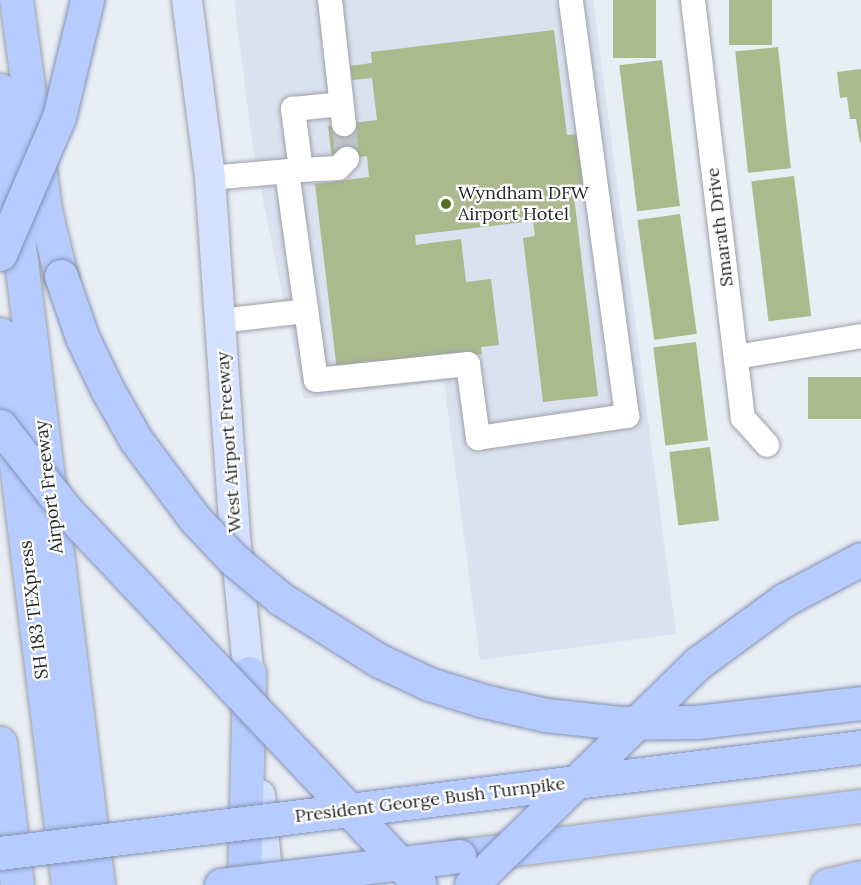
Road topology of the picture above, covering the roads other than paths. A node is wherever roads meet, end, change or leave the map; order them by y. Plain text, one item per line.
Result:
1 (16, 0) edge
2 (87, 0) edge
3 (187, 0) edge
4 (571, 0) edge
5 (693, 0) edge
6 (331, 10) edge
7 (0, 90) edge
8 (347, 159) dead end
9 (294, 171) junction
10 (210, 178) junction
11 (0, 254) edge
12 (306, 311) junction
13 (220, 321) junction
14 (0, 334) edge
15 (861, 336) edge
16 (736, 357) junction
17 (0, 426) edge
18 (767, 446) dead end
19 (0, 509) edge
20 (861, 559) edge
21 (249, 673) junction
22 (861, 703) edge
23 (0, 743) edge
24 (861, 747) edge
25 (861, 806) edge
26 (0, 851) edge
27 (861, 877) edge
28 (9, 885) edge
29 (17, 885) edge
30 (47, 885) edge
31 (68, 885) edge
32 (98, 885) edge
33 (221, 885) edge
34 (244, 885) edge
35 (268, 885) edge
36 (420, 885) edge
37 (471, 885) edge
38 (826, 885) edge

1 - 22 highway, bridge
2 - 11 highway, bridge
3 - 10 main road, West Airport Freeway
4 - 12 street
5 - 16 street, Smarath Drive
6 - 9 street
7 - 32 highway, Airport Freeway
8 - 9 street
9 - 10 street
9 - 12 street
10 - 13 main road, West Airport Freeway
12 - 13 street
13 - 21 main road, West Airport Freeway
14 - 31 highway, SH 183 TEXpress
15 - 16 street
16 - 18 street, Smarath Drive
17 - 36 highway, bridge
19 - 30 highway, SH 183 TEXpress
20 - 37 highway, bridge
21 - 34 highway
21 - 35 main road, West Airport Freeway
23 - 29 highway
24 - 26 highway, President George Bush Turnpike, bridge
25 - 33 highway, bridge
26 - 28 highway
27 - 38 highway

